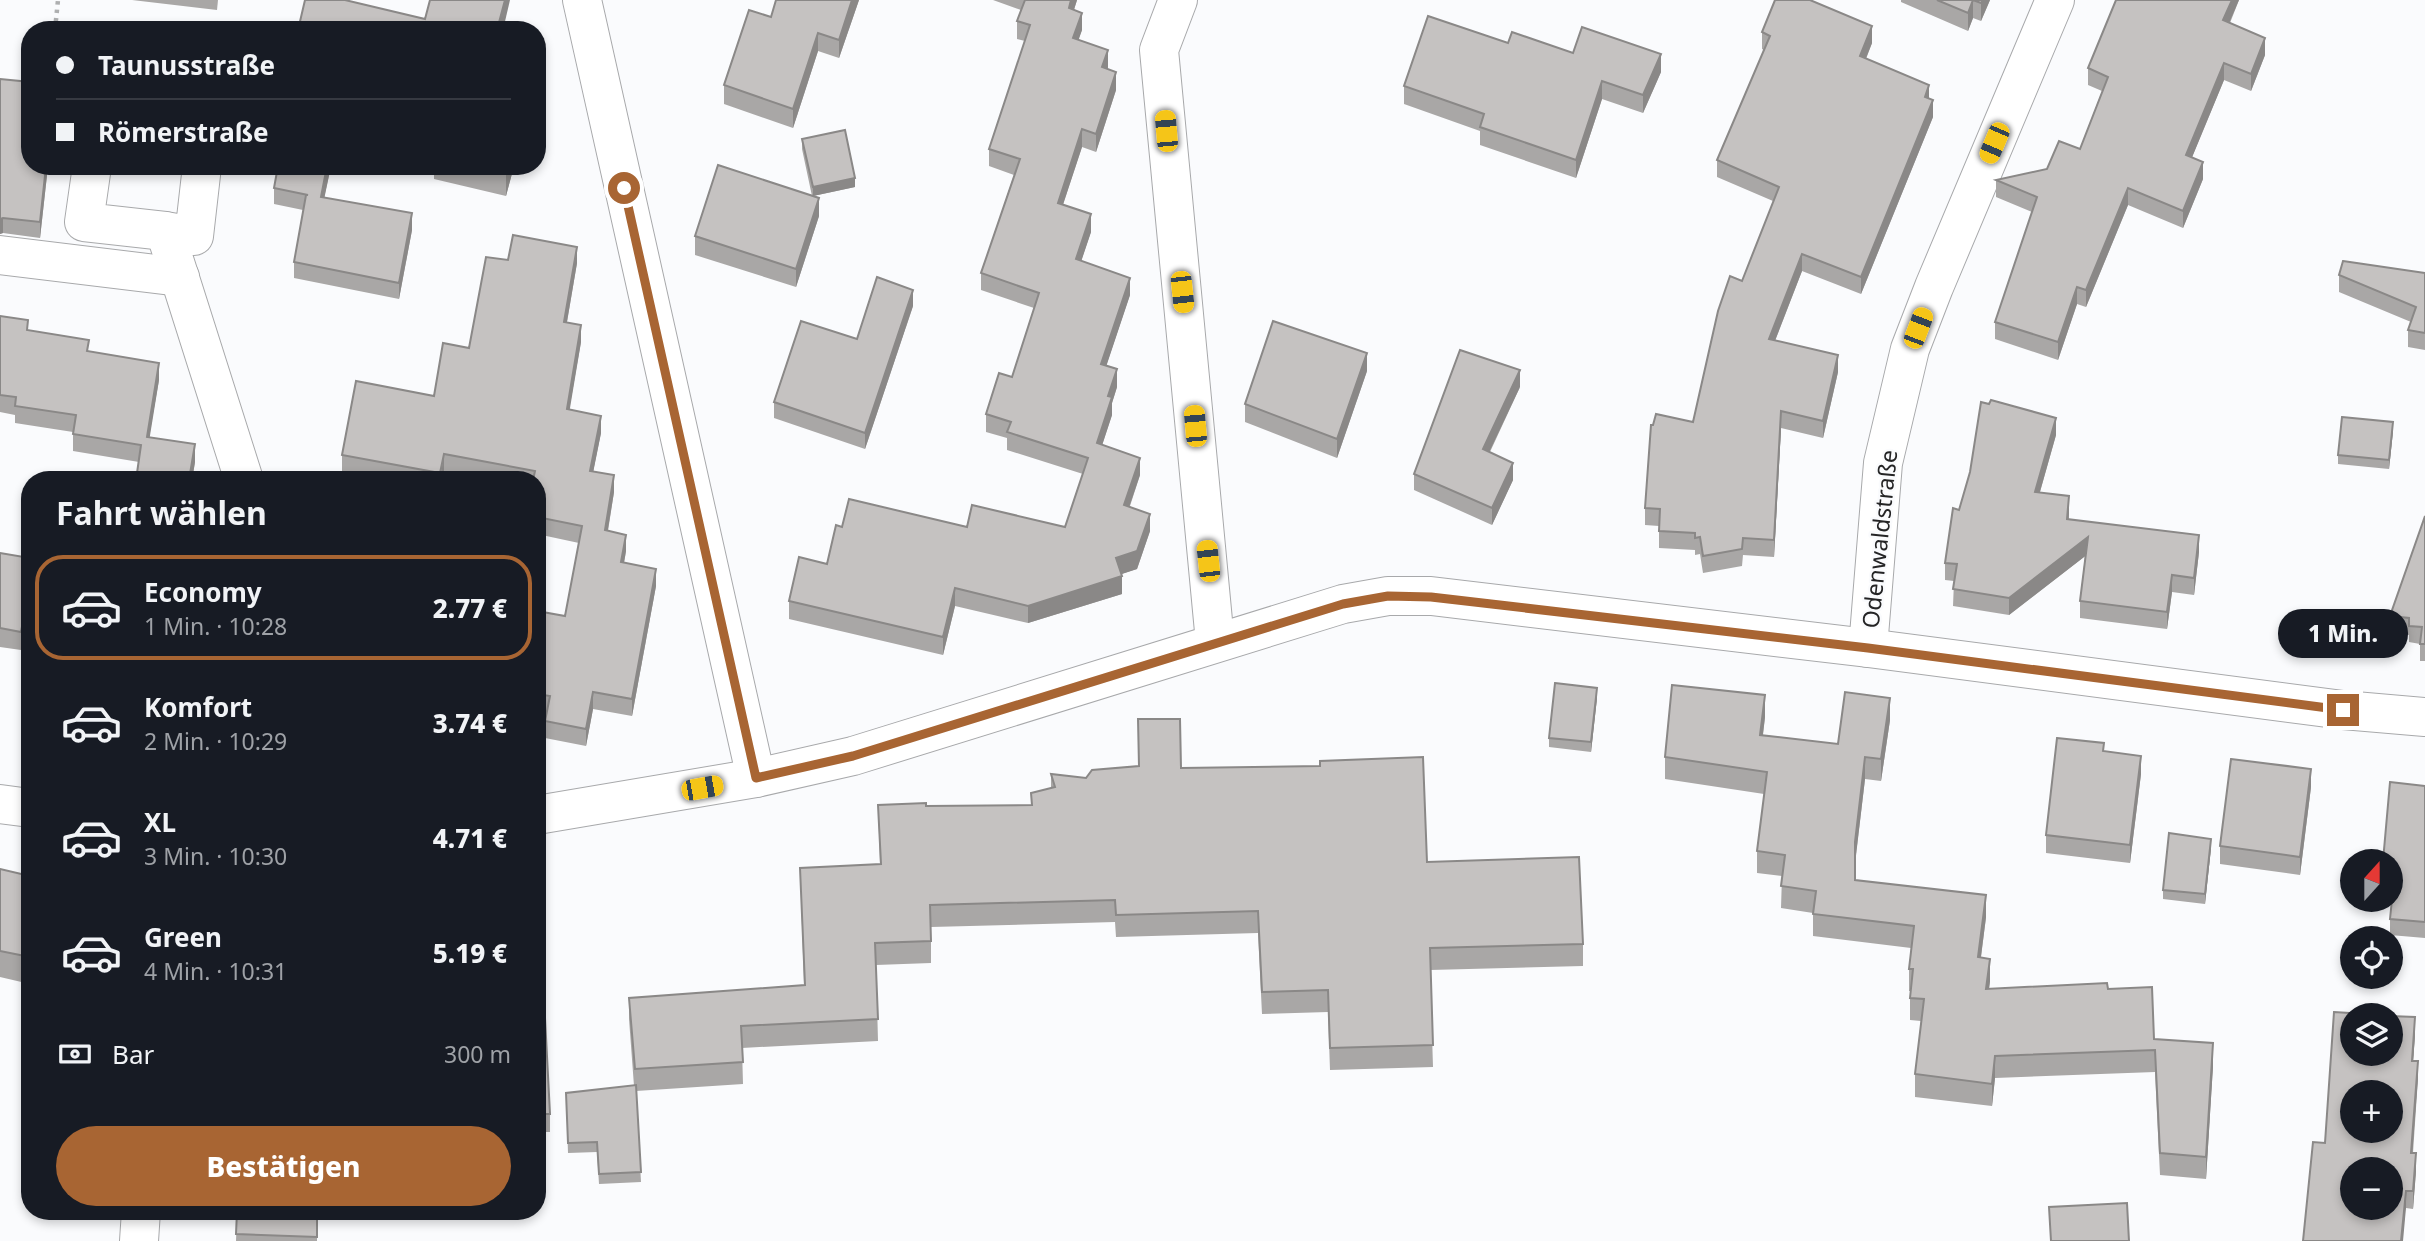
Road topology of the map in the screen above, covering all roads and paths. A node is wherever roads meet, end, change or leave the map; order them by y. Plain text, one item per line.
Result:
1 (58, 0) edge
2 (582, 0) edge
3 (1178, 0) edge
4 (2055, 0) edge
5 (56, 21) edge
6 (91, 175) edge
7 (201, 175) edge
8 (165, 230) junction
9 (0, 255) edge
10 (180, 277) junction
11 (241, 471) edge
12 (1215, 642) junction
13 (1868, 648) junction
14 (2425, 717) edge
15 (756, 778) junction
16 (0, 804) edge
17 (21, 807) edge
18 (546, 814) edge
19 (140, 1220) edge
20 (139, 1241) edge

1 - 5 path
2 - 15 street
3 - 12 street
4 - 13 street, Odenwaldstraße
6 - 8 street
7 - 8 street
8 - 10 street
9 - 10 street
10 - 11 street
12 - 13 street
12 - 15 street
13 - 14 street
15 - 18 street
16 - 17 street
19 - 20 street

